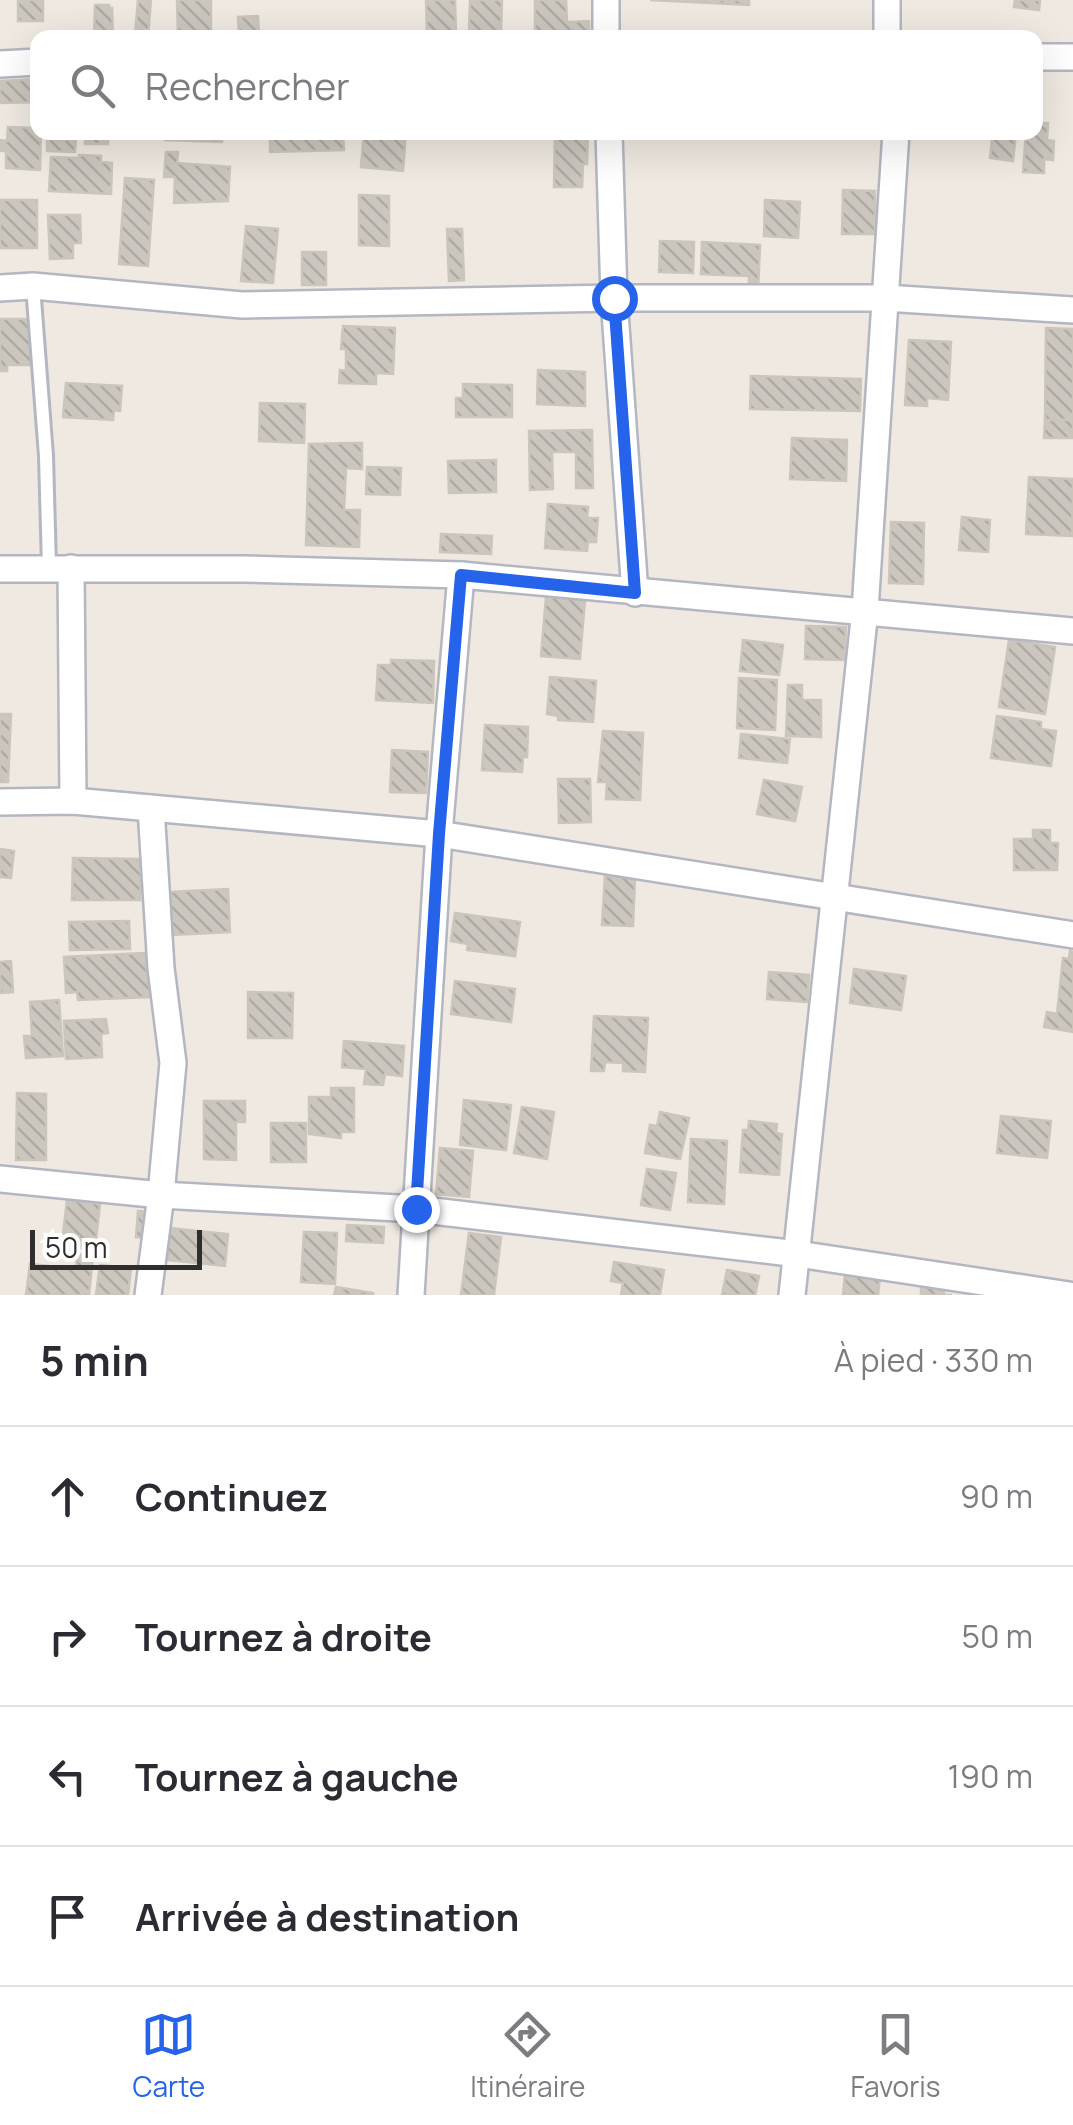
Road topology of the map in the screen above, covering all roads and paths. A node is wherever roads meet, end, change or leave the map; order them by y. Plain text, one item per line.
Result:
1 (606, 0) edge
2 (886, 0) edge
3 (606, 30) edge
4 (887, 30) edge
5 (1043, 57) edge
6 (1073, 57) edge
7 (30, 62) edge
8 (0, 64) edge
9 (609, 140) edge
10 (895, 140) edge
11 (33, 286) junction
12 (0, 288) edge
13 (614, 298) junction
14 (885, 298) junction
15 (1073, 310) edge
16 (0, 568) edge
17 (60, 568) junction
18 (461, 575) junction
19 (635, 593) junction
20 (865, 610) junction
21 (1073, 631) edge
22 (73, 801) junction
23 (0, 802) edge
24 (152, 808) junction
25 (439, 834) junction
26 (832, 895) junction
27 (1073, 935) edge
28 (0, 1180) edge
29 (162, 1195) junction
30 (416, 1209) junction
31 (798, 1254) junction
32 (148, 1295) edge
33 (411, 1295) edge
34 (792, 1295) edge
35 (1068, 1295) edge

1 - 3 street
2 - 4 street
5 - 6 street
7 - 8 street
9 - 13 street
10 - 14 street
11 - 12 street
11 - 13 street
11 - 17 lane
13 - 14 street
13 - 19 street
14 - 15 street
14 - 20 street
16 - 17 street
17 - 18 street
17 - 22 street
18 - 19 street
18 - 25 street
19 - 20 street
20 - 21 street
20 - 26 street
22 - 23 street
22 - 24 street
24 - 25 street
24 - 29 street
25 - 26 street
25 - 30 street
26 - 27 street
26 - 31 street
28 - 29 street
29 - 30 street
29 - 32 street
30 - 31 street
30 - 33 street
31 - 34 street
31 - 35 street

